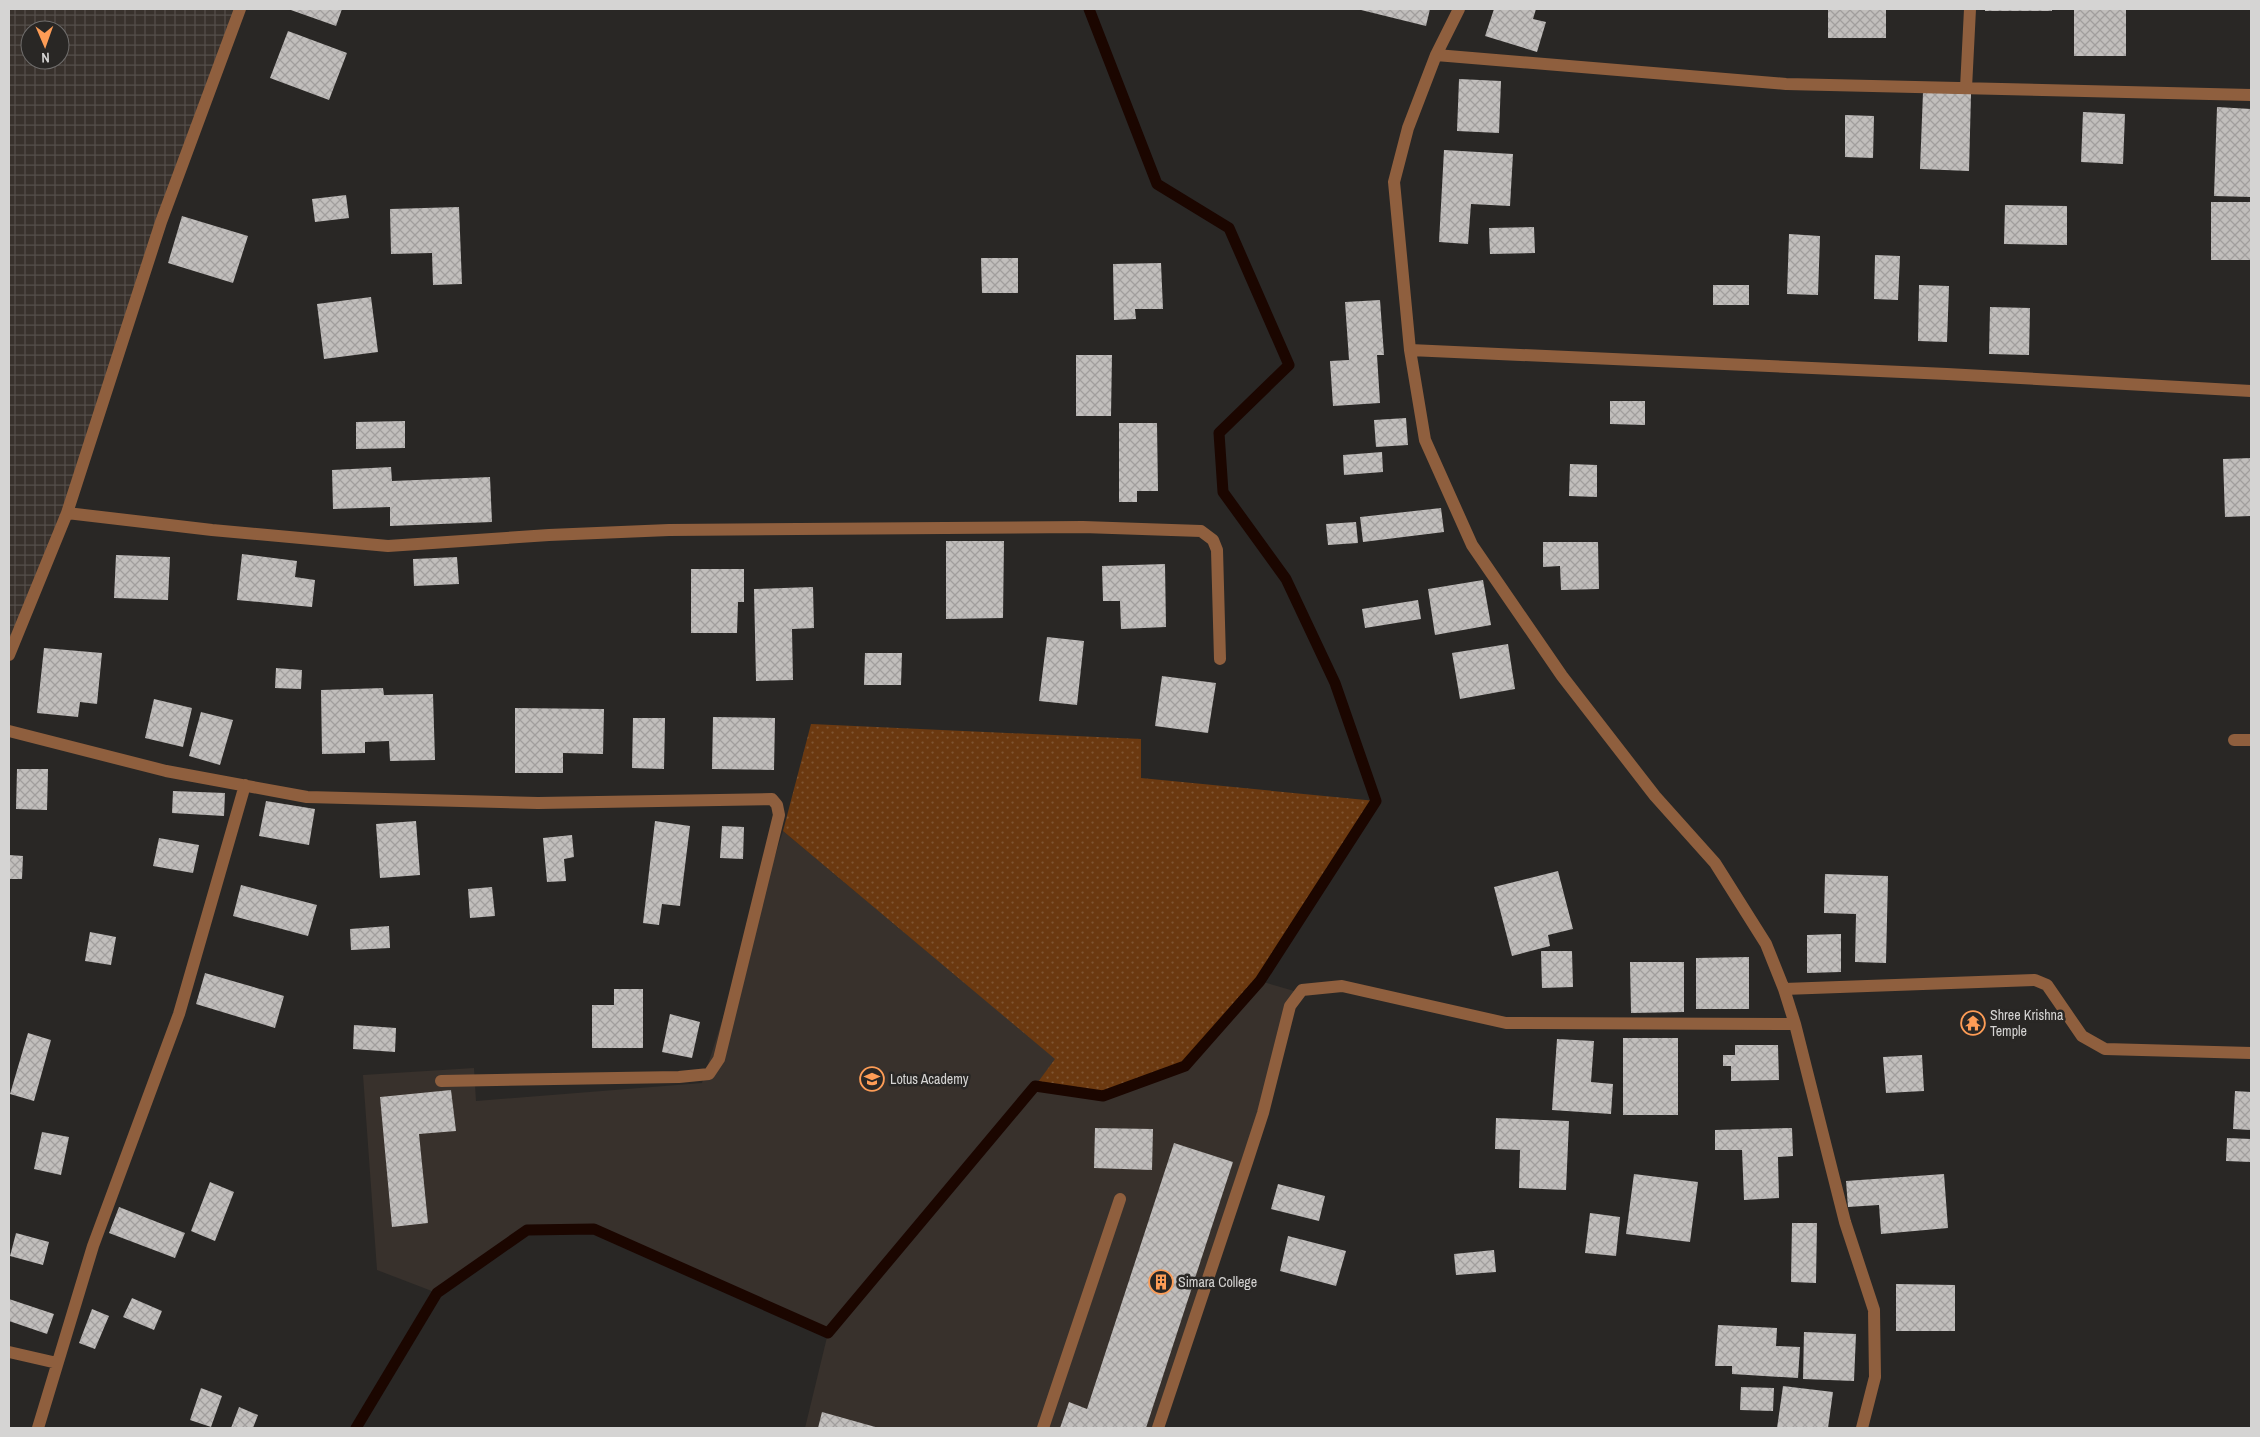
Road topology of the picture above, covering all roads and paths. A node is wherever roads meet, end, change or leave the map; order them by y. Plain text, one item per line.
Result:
1 (240, 9) edge
2 (1459, 9) edge
3 (1970, 9) edge
4 (1436, 55) junction
5 (1966, 88) junction
6 (2251, 95) edge
7 (1410, 350) junction
8 (2251, 391) edge
9 (67, 513) junction
10 (9, 655) edge
11 (1220, 660) dead end
12 (9, 731) edge
13 (2234, 740) dead end
14 (2251, 740) edge
15 (245, 785) junction
16 (1784, 989) junction
17 (1795, 1024) junction
18 (2251, 1053) edge
19 (441, 1081) dead end
20 (1120, 1199) dead end
21 (9, 1352) edge
22 (57, 1363) junction
23 (38, 1428) edge
24 (1042, 1428) edge
25 (1158, 1428) edge
26 (1862, 1428) edge

1 - 9 street
2 - 4 street
3 - 5 street
4 - 5 street
4 - 7 street
5 - 6 street
7 - 8 street
7 - 16 street
9 - 10 street
9 - 11 street
12 - 15 street
13 - 14 street
15 - 19 street
15 - 22 street
16 - 17 street
16 - 18 street
17 - 25 street
17 - 26 street
20 - 24 street
21 - 22 street
22 - 23 street

